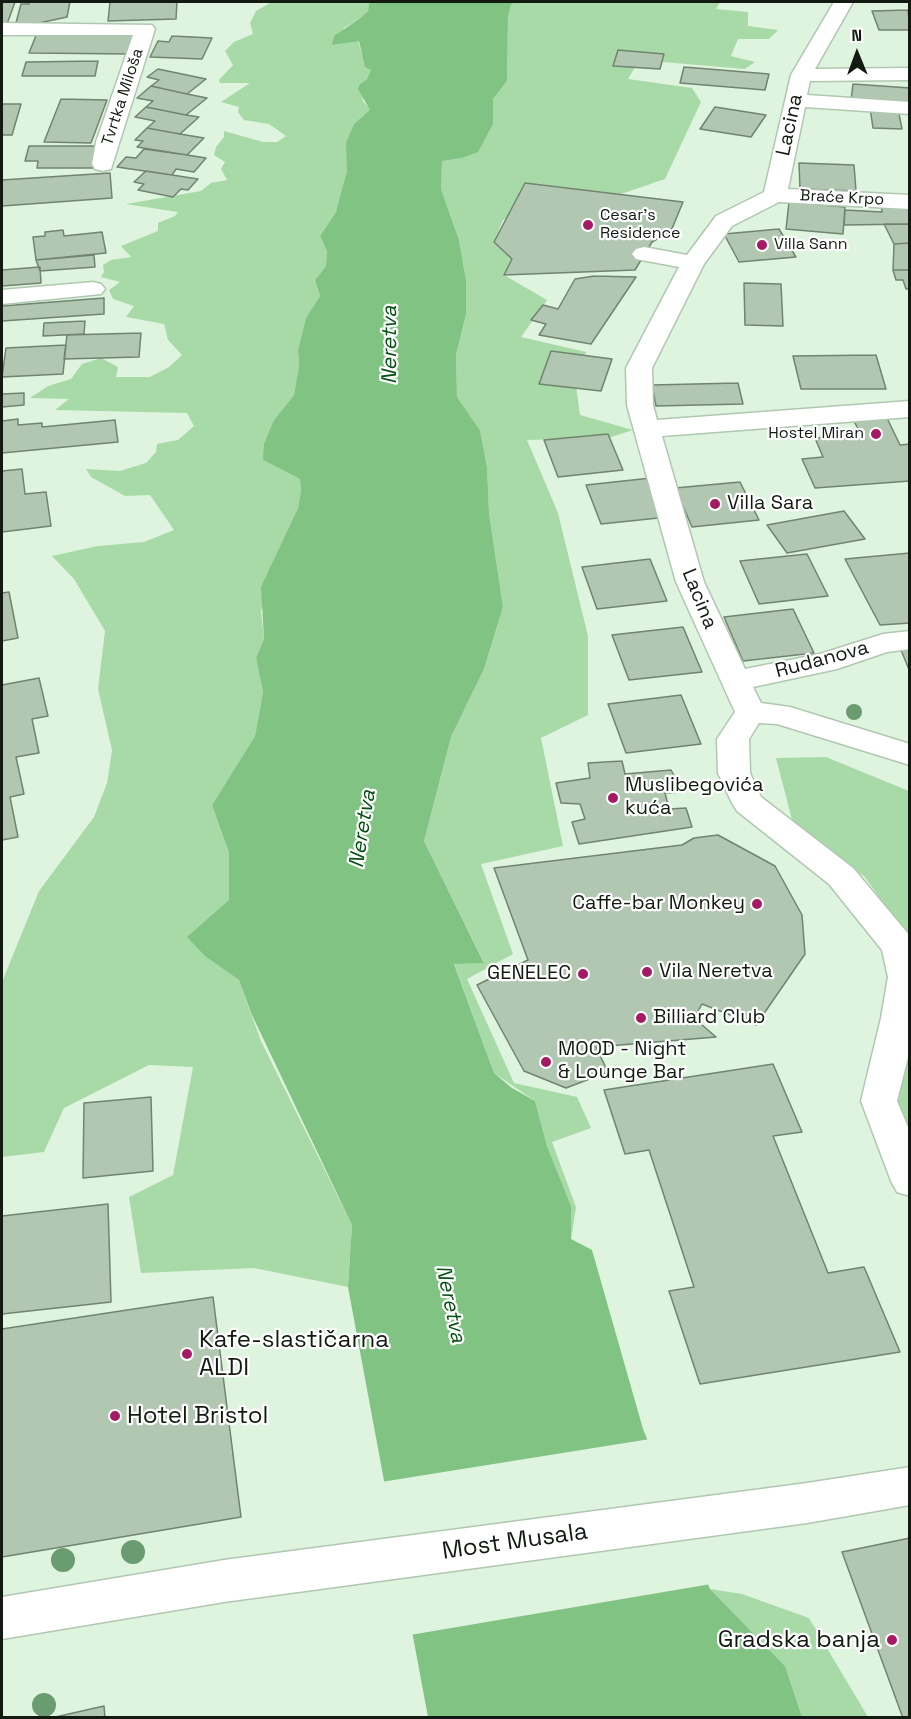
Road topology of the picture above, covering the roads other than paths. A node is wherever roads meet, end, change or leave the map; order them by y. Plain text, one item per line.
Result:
1 (843, 2) edge
2 (2, 29) edge
3 (909, 74) edge
4 (801, 75) junction
5 (795, 100) junction
6 (909, 108) edge
7 (103, 164) dead end
8 (775, 195) junction
9 (909, 202) edge
10 (644, 254) dead end
11 (693, 263) junction
12 (93, 289) dead end
13 (2, 297) edge
14 (909, 409) edge
15 (647, 429) junction
16 (909, 640) edge
17 (734, 681) junction
18 (750, 712) junction
19 (909, 755) edge
20 (909, 1181) edge
21 (909, 1486) edge
22 (2, 1618) edge

1 - 4 street, Lacina
2 - 7 street, Tvrtka Miloša
3 - 4 street
4 - 5 street, Lacina
5 - 6 street
5 - 8 street, Lacina
8 - 9 street, Braće Krpo
8 - 11 street, Lacina
10 - 11 street
11 - 15 street, Lacina
12 - 13 street
14 - 15 street
15 - 17 street, Lacina
16 - 17 street, Rudanova
17 - 18 street, Lacina
18 - 19 street
18 - 20 street
21 - 22 street, Most Musala

